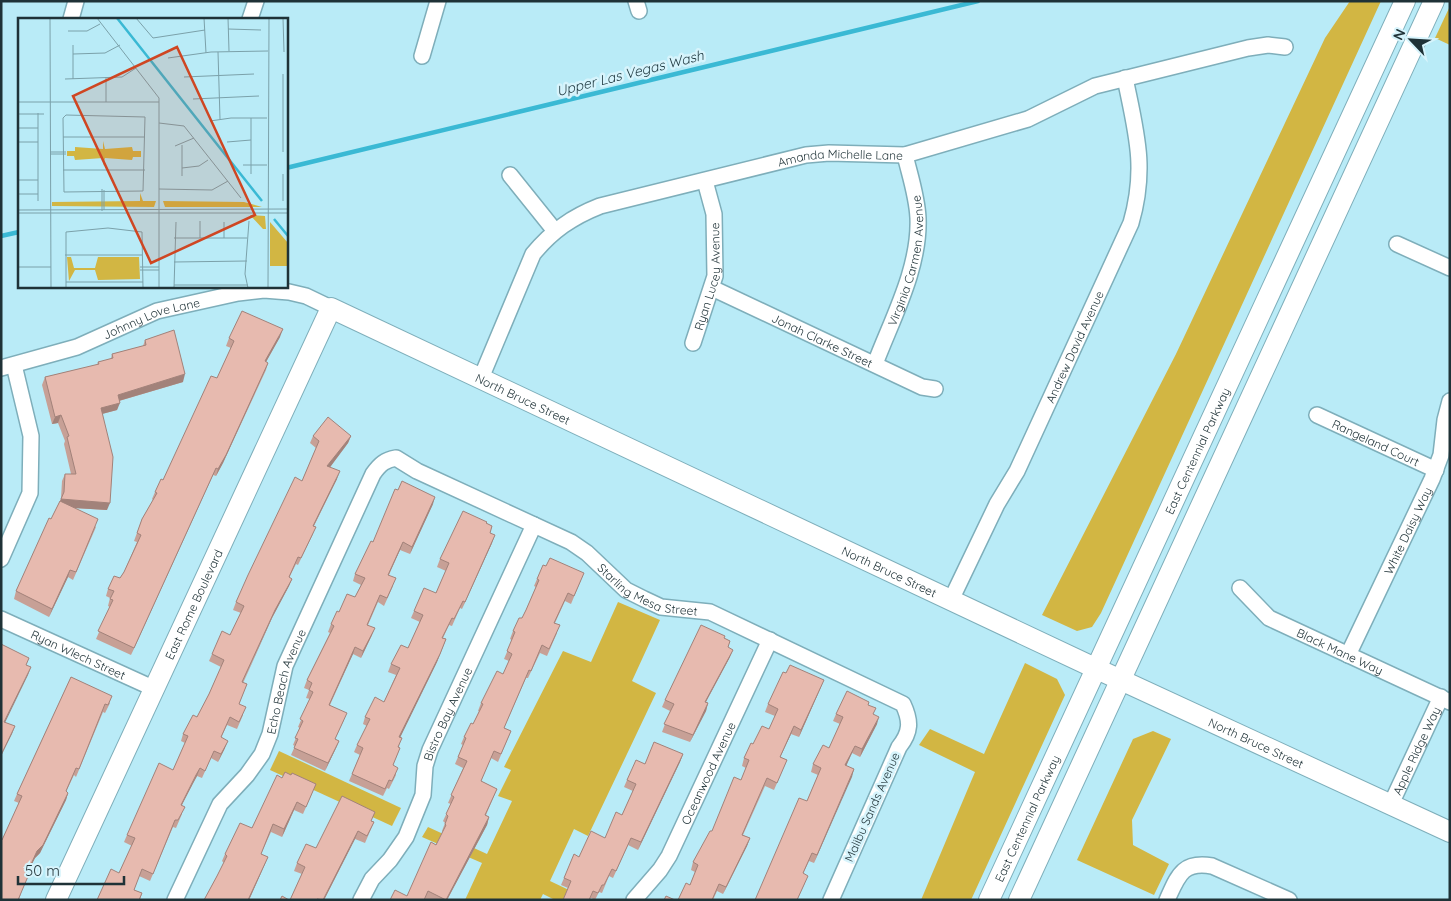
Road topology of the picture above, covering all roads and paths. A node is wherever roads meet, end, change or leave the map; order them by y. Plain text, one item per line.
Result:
1 (76, 1) edge
2 (256, 1) edge
3 (438, 1) edge
4 (1404, 1) edge
5 (1434, 1) edge
6 (71, 18) edge
7 (250, 18) edge
8 (1285, 47) dead end
9 (422, 56) dead end
10 (1125, 78) junction
11 (905, 155) junction
12 (510, 175) dead end
13 (705, 181) junction
14 (555, 231) junction
15 (1397, 244) dead end
16 (1450, 268) edge
17 (712, 288) junction
18 (331, 308) junction
19 (693, 343) dead end
20 (875, 364) junction
21 (8, 366) edge
22 (481, 378) junction
23 (935, 389) dead end
24 (1450, 401) edge
25 (1316, 416) dead end
26 (388, 459) joint
27 (1436, 470) junction
28 (534, 525) junction
29 (1, 559) edge
30 (1240, 588) dead end
31 (951, 600) junction
32 (1, 619) edge
33 (770, 640) junction
34 (1348, 655) junction
35 (1097, 669) junction
36 (1121, 680) junction
37 (156, 689) junction
38 (1445, 699) edge
39 (909, 716) joint
40 (1391, 804) junction
41 (1450, 832) edge
42 (56, 900) edge
43 (175, 900) edge
44 (361, 900) edge
45 (634, 900) edge
46 (831, 900) edge
47 (989, 900) edge
48 (1019, 900) edge
49 (1167, 900) edge
50 (1290, 900) edge

1 - 6 street
2 - 7 street
3 - 9 street
4 - 35 main road, East Centennial Parkway
5 - 36 main road
8 - 10 street, Amanda Michelle Lane
10 - 11 street, Amanda Michelle Lane
10 - 31 street, Andrew David Avenue
11 - 13 street, Amanda Michelle Lane
11 - 20 street, Virginia Carmen Avenue
12 - 14 street
13 - 14 street, Amanda Michelle Lane
13 - 17 street, Ryan Lucey Avenue
14 - 22 street, Amanda Michelle Lane
15 - 16 street
17 - 19 street, Ryan Lucey Avenue
17 - 20 street, Jonah Clarke Street
18 - 21 street, Johnny Love Lane
18 - 22 main road, North Bruce Street
18 - 37 main road, East Rome Boulevard
20 - 23 street, Jonah Clarke Street
21 - 29 street
22 - 31 main road, North Bruce Street
24 - 27 street, White Daisy Way
25 - 27 street, Rangeland Court
26 - 28 street, Starling Mesa Street
26 - 43 street, Echo Beach Avenue
27 - 34 street, White Daisy Way
28 - 33 street, Starling Mesa Street
28 - 44 street, Bistro Bay Avenue
30 - 34 street, Black Mane Way
31 - 35 main road, North Bruce Street
32 - 37 street, Ryan Wlech Street
33 - 39 street, Starling Mesa Street
33 - 45 street, Oceanwood Avenue
34 - 38 street, Black Mane Way
35 - 36 main road, North Bruce Street
35 - 47 main road, East Centennial Parkway
36 - 40 main road, North Bruce Street
36 - 48 main road
37 - 42 main road, East Rome Boulevard
38 - 40 street, Apple Ridge Way
39 - 46 street, Malibu Sands Avenue
40 - 41 main road, North Bruce Street
49 - 50 street

